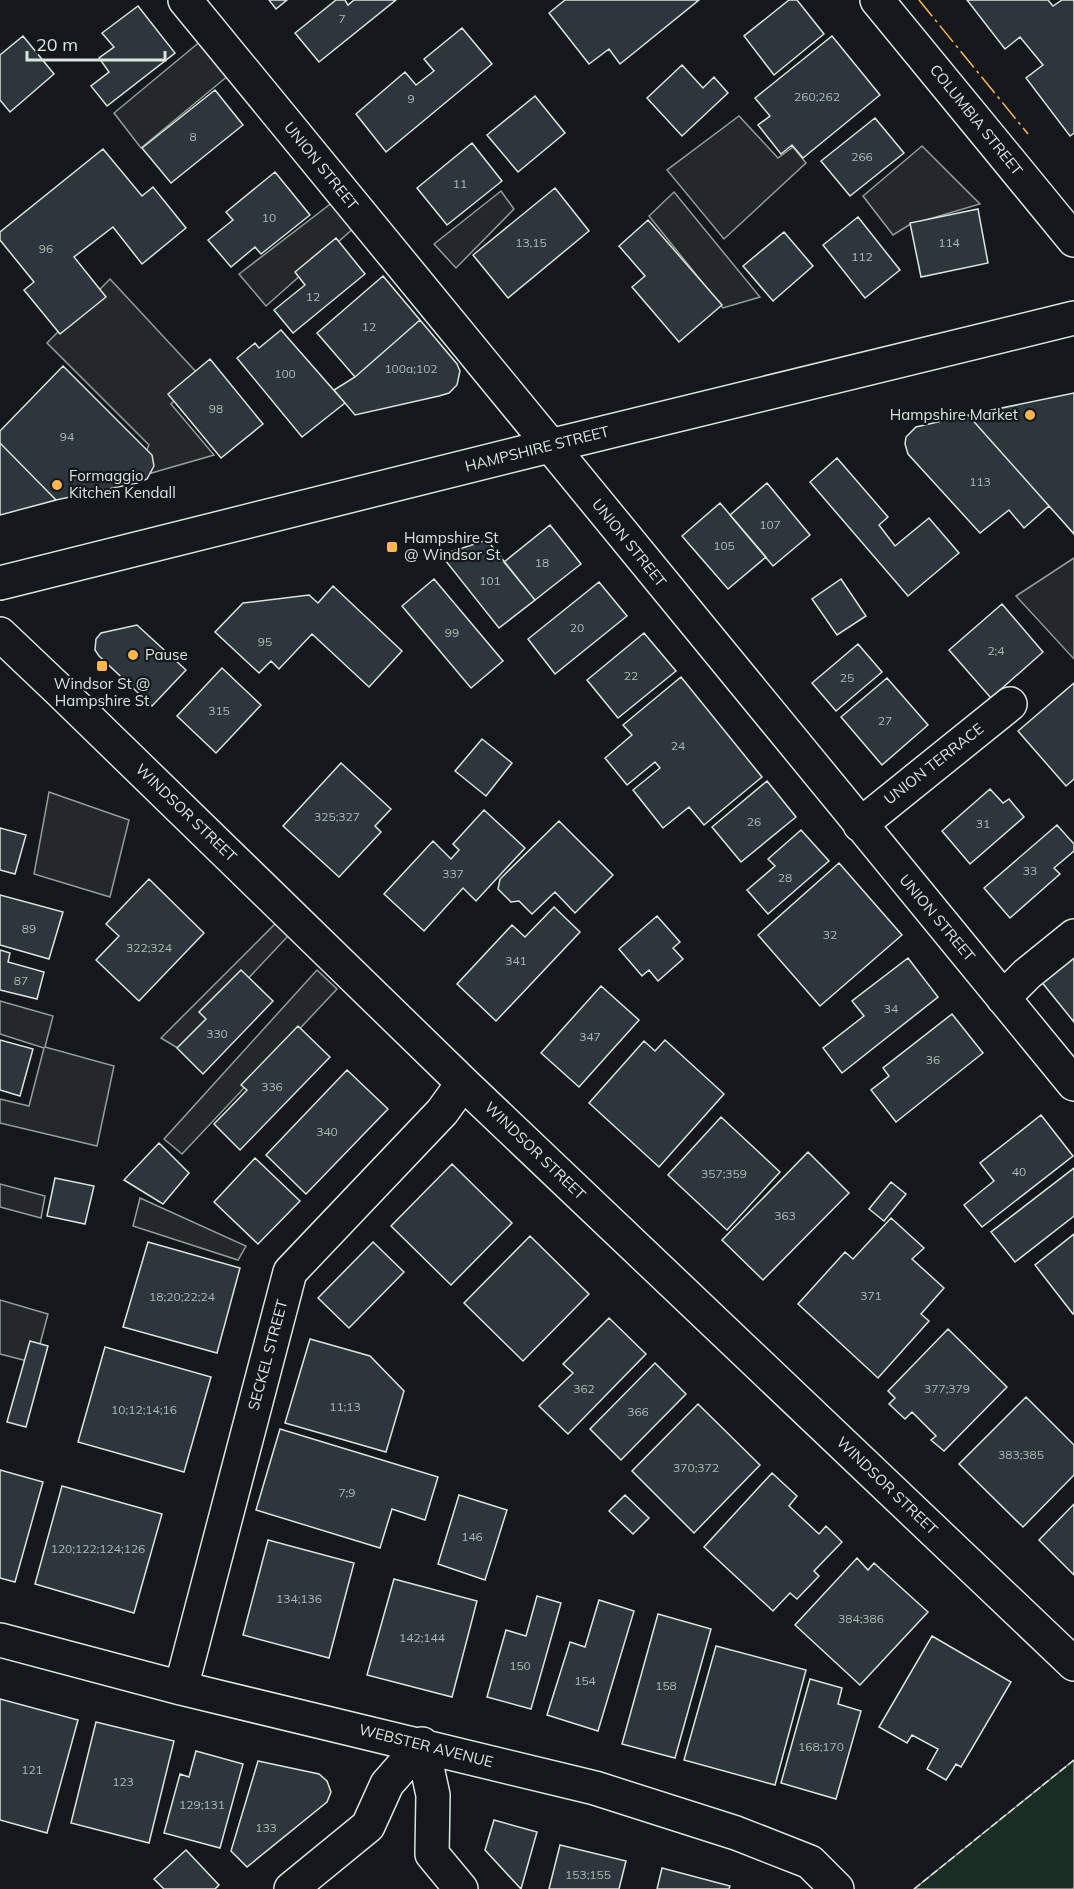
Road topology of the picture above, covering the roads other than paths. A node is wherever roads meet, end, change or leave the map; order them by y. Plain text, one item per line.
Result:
1 (185, 0) edge
2 (877, 0) edge
3 (1074, 240) edge
4 (1074, 318) edge
5 (550, 446) junction
6 (0, 583) edge
7 (0, 634) edge
8 (1010, 704) dead end
9 (860, 825) junction
10 (1074, 936) edge
11 (1003, 998) junction
12 (464, 1083) junction
13 (1074, 1084) edge
14 (0, 1640) edge
15 (1074, 1664) edge
16 (181, 1688) junction
17 (422, 1744) junction
18 (291, 1889) edge
19 (461, 1889) edge
20 (837, 1889) edge

1 - 5 street, UNION STREET
2 - 3 street, COLUMBIA STREET
4 - 5 street, HAMPSHIRE STREET
5 - 6 street, HAMPSHIRE STREET
5 - 9 street, UNION STREET
7 - 12 street, WINDSOR STREET
8 - 9 street, UNION TERRACE
9 - 11 street, UNION STREET
10 - 11 street
11 - 13 street, UNION STREET
12 - 15 street, WINDSOR STREET
12 - 16 street, SECKEL STREET
14 - 16 street, WEBSTER AVENUE
16 - 17 street, WEBSTER AVENUE
17 - 18 street
17 - 19 street
17 - 20 street, WEBSTER AVENUE

